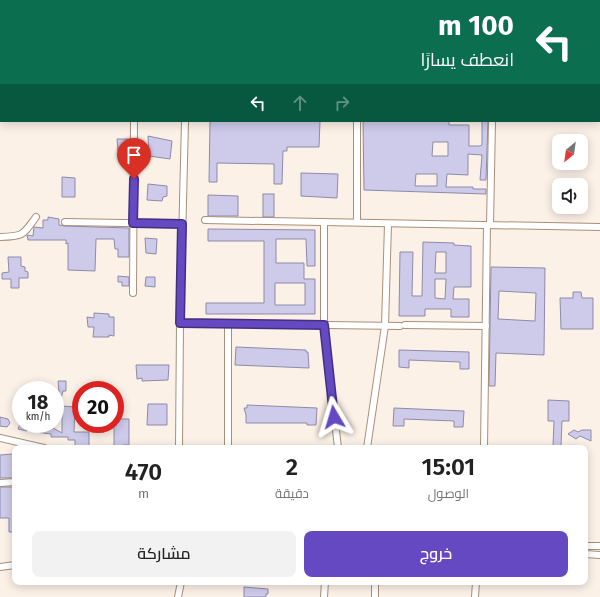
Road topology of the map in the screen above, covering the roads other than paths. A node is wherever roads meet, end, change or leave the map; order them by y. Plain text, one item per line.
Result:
1 (134, 122) edge
2 (185, 122) edge
3 (357, 122) edge
4 (492, 122) edge
5 (36, 217) dead end
6 (205, 220) dead end
7 (65, 222) dead end
8 (357, 222) junction
9 (133, 223) junction
10 (324, 223) junction
11 (182, 224) junction
12 (388, 224) junction
13 (489, 225) junction
14 (600, 227) edge
15 (0, 238) edge
16 (133, 293) dead end
17 (180, 323) junction
18 (228, 324) junction
19 (324, 325) junction
20 (385, 326) junction
21 (486, 326) junction
22 (0, 438) edge
23 (31, 445) edge
24 (179, 445) edge
25 (228, 445) edge
26 (338, 445) edge
27 (367, 445) edge
28 (484, 445) edge
29 (12, 482) edge
30 (0, 483) edge
31 (588, 546) edge
32 (600, 546) edge
33 (588, 554) edge
34 (600, 555) edge
35 (12, 564) edge
36 (0, 566) edge
37 (180, 585) edge
38 (325, 585) edge
39 (376, 585) edge
40 (476, 585) edge
41 (178, 597) edge
42 (324, 597) edge
43 (375, 597) edge
44 (475, 597) edge

1 - 9 street
2 - 11 street
3 - 8 street
4 - 13 street
5 - 15 street
6 - 10 street
7 - 9 street
8 - 10 street
8 - 12 street
9 - 11 street
9 - 16 street
10 - 19 street
11 - 17 street
12 - 13 street
12 - 20 street
13 - 14 street
13 - 21 street
17 - 18 street
17 - 24 street
18 - 19 street
18 - 25 street
19 - 20 street
19 - 26 street
20 - 21 street
20 - 27 street
21 - 28 street
22 - 23 street
29 - 30 street
31 - 32 street
33 - 34 street
35 - 36 street
37 - 41 street
38 - 42 street
39 - 43 street
40 - 44 street

